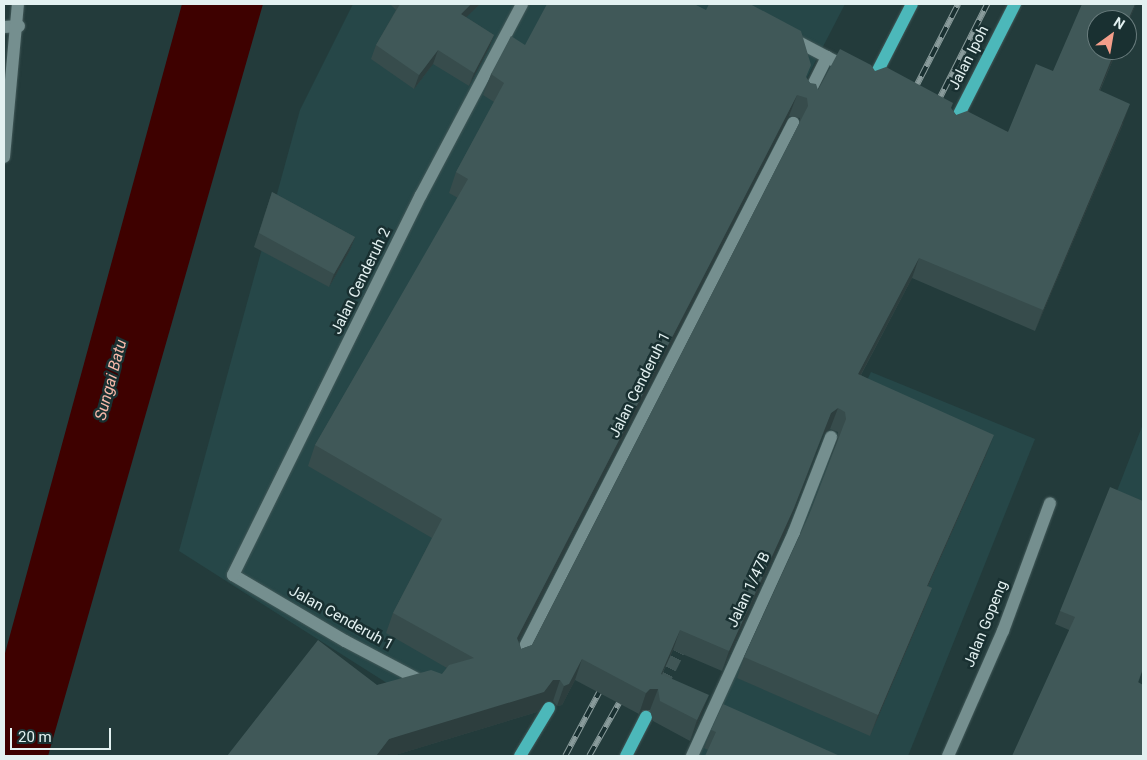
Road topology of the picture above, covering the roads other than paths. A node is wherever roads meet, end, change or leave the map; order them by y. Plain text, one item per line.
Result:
1 (18, 4) edge
2 (522, 4) edge
3 (912, 4) edge
4 (1015, 4) edge
5 (19, 26) junction
6 (4, 27) edge
7 (776, 30) edge
8 (827, 57) junction
9 (872, 82) joint
10 (807, 97) edge
11 (793, 124) edge
12 (952, 128) edge
13 (4, 157) edge
14 (831, 437) edge
15 (1050, 503) dead end
16 (233, 575) joint
17 (516, 662) edge
18 (434, 687) edge
19 (550, 708) edge
20 (646, 718) tunnel mouth
21 (520, 756) edge
22 (626, 756) edge
23 (692, 756) edge
24 (948, 756) edge

1 - 5 street
2 - 16 street, Jalan Cenderuh 2
3 - 9 main road
4 - 12 main road, Jalan Ipoh
5 - 6 street
5 - 13 street
7 - 8 street
8 - 9 street
8 - 10 street
11 - 17 street, Jalan Cenderuh 1
14 - 23 street, Jalan 1/47B
15 - 24 street, Jalan Gopeng
16 - 18 street, Jalan Cenderuh 1
19 - 21 main road
20 - 22 main road

